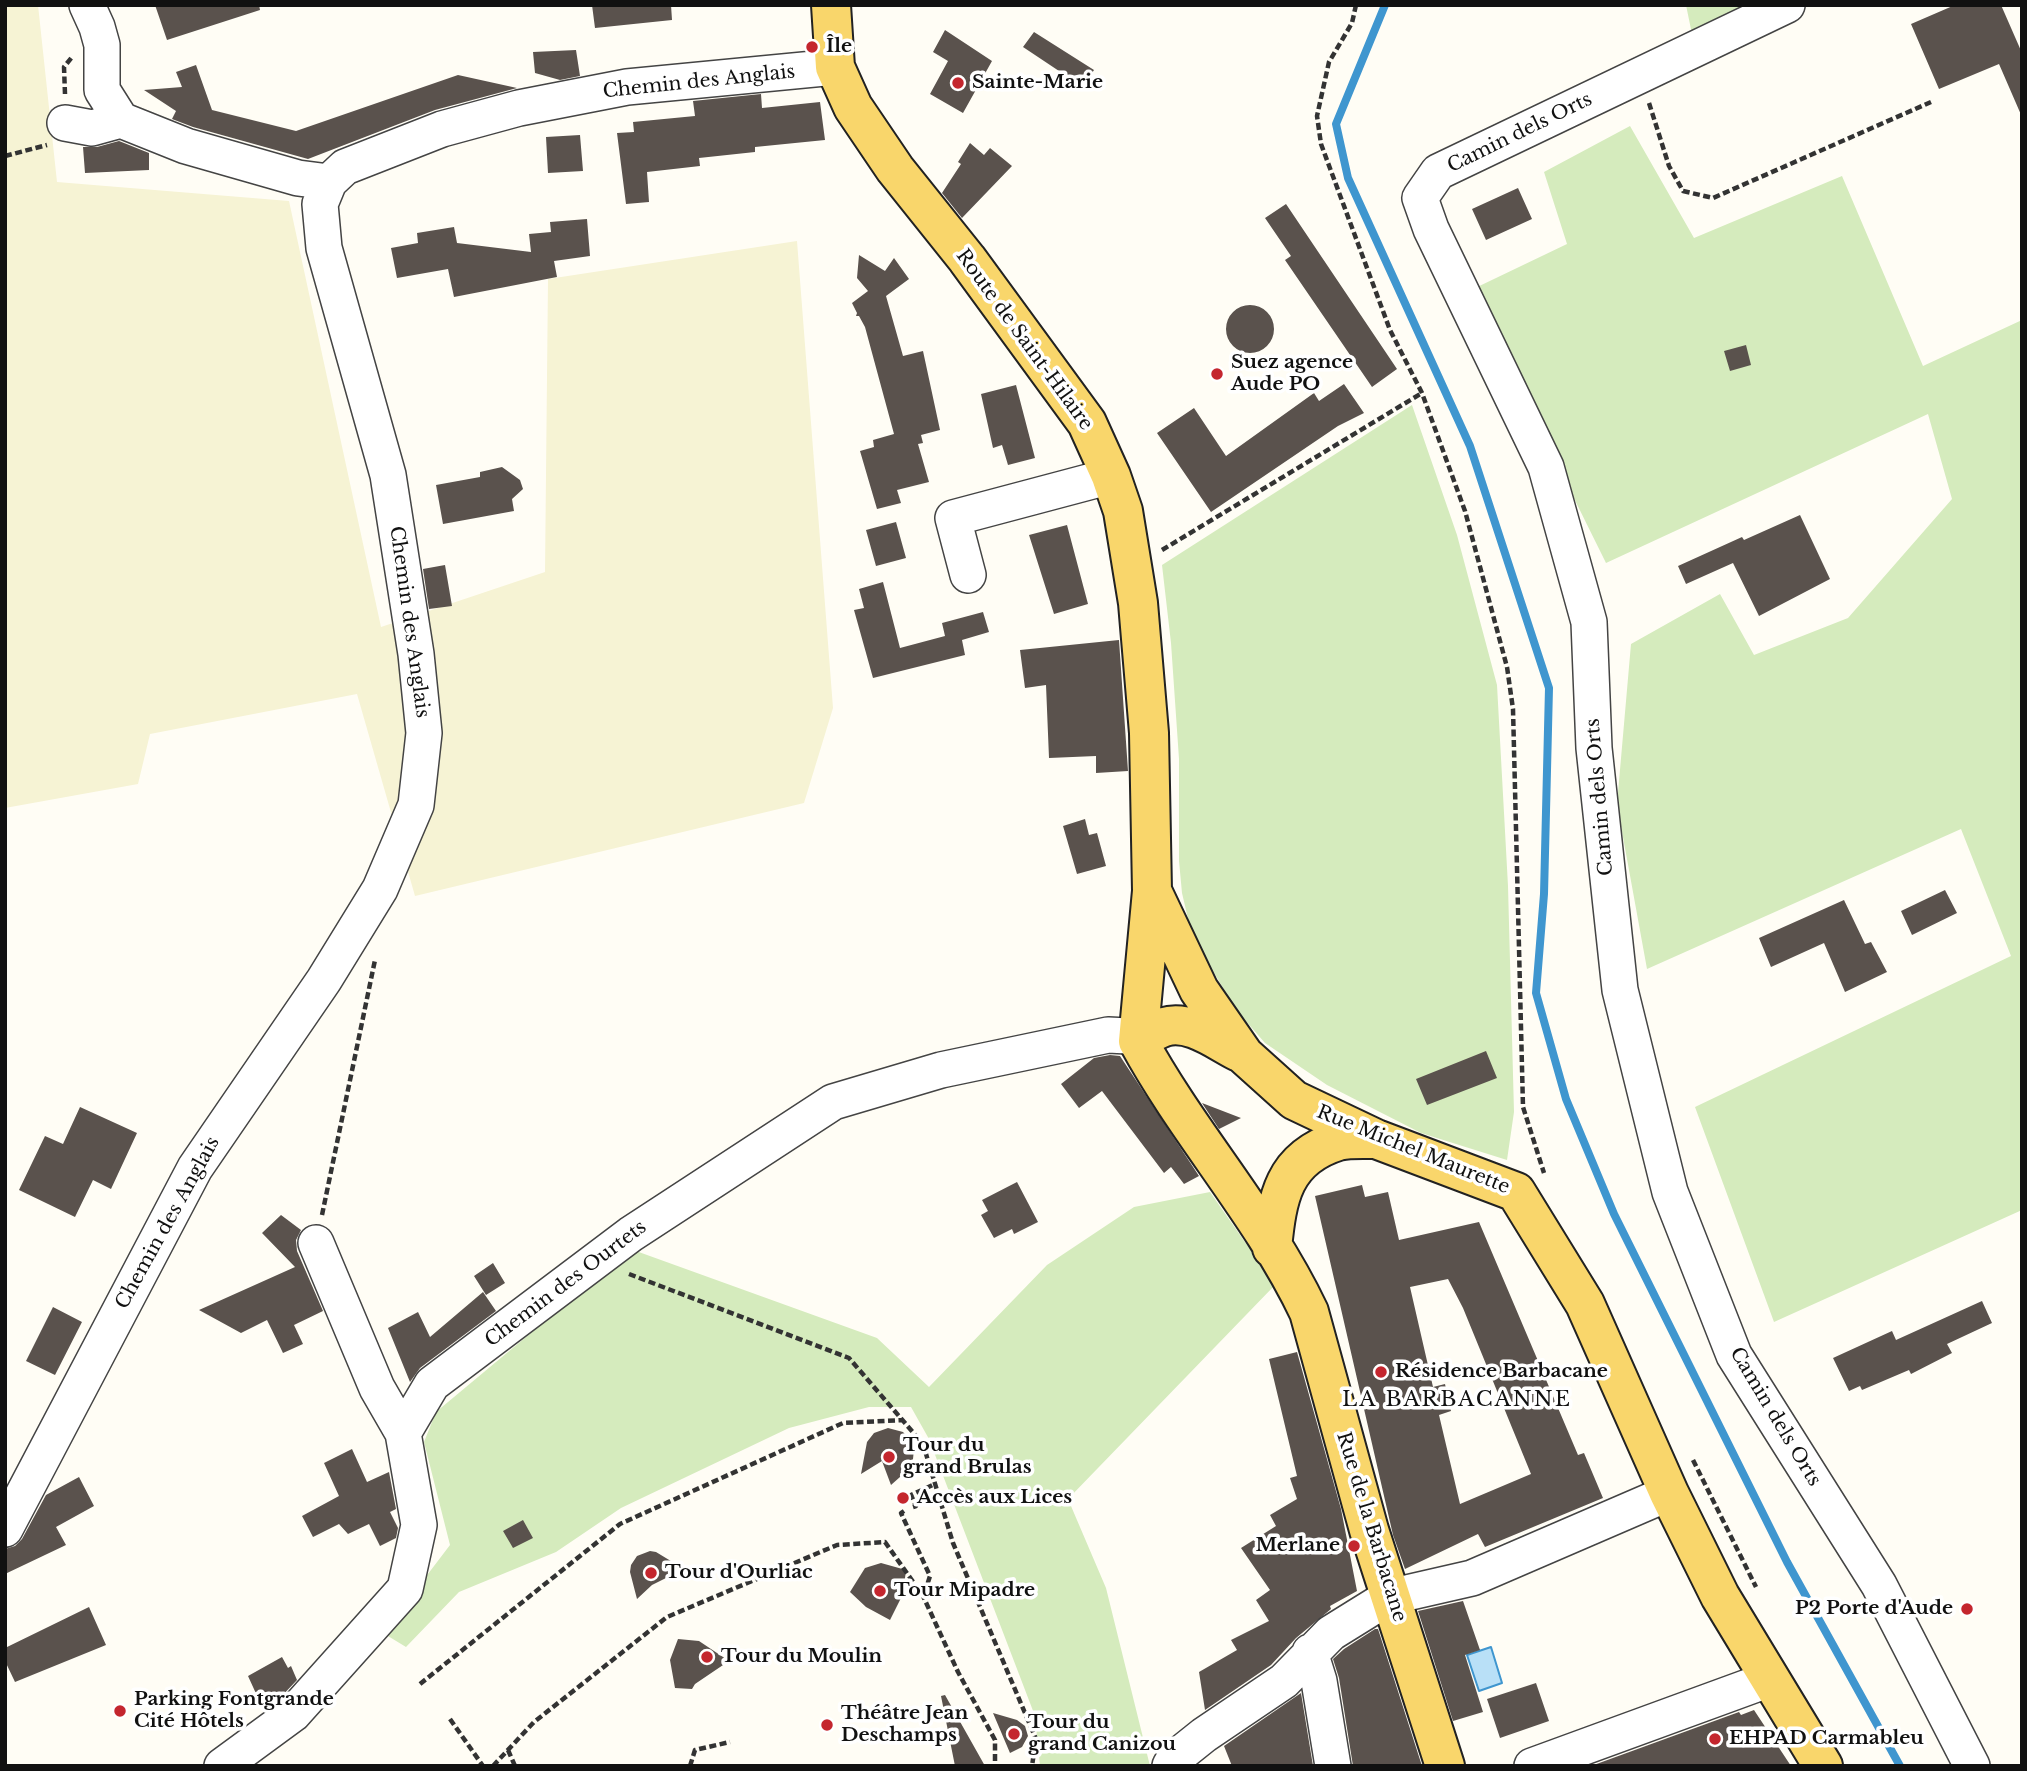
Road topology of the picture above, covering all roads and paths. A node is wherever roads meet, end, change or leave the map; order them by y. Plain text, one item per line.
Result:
1 (87, 5) edge
2 (831, 5) edge
3 (1356, 5) edge
4 (1787, 5) edge
5 (835, 67) junction
6 (1641, 75) junction
7 (1931, 102) dead end
8 (121, 120) junction
9 (65, 123) dead end
10 (329, 182) junction
11 (1422, 393) junction
12 (1111, 476) junction
13 (1133, 567) junction
14 (968, 575) dead end
15 (1152, 891) junction
16 (1177, 944) junction
17 (376, 952) dead end
18 (1139, 1041) junction
19 (1244, 1055) junction
20 (1376, 1139) junction
21 (1547, 1181) dead end
22 (316, 1243) joint
23 (1272, 1248) junction
24 (637, 1277) dead end
25 (903, 1420) junction
26 (403, 1433) junction
27 (1687, 1449) dead end
28 (935, 1484) junction
29 (1669, 1493) junction
30 (913, 1507) dead end
31 (904, 1511) dead end
32 (5, 1530) edge
33 (1759, 1594) dead end
34 (923, 1596) junction
35 (1389, 1597) junction
36 (1310, 1652) junction
37 (1770, 1679) junction
38 (420, 1684) dead end
39 (450, 1719) dead end
40 (730, 1742) dead end
41 (508, 1750) junction
42 (222, 1766) edge
43 (483, 1766) edge
44 (493, 1766) edge
45 (515, 1766) edge
46 (690, 1766) edge
47 (995, 1766) edge
48 (1032, 1766) edge
49 (1170, 1766) edge
50 (1333, 1766) edge
51 (1445, 1766) edge
52 (1532, 1766) edge
53 (1823, 1766) edge
54 (1972, 1766) edge

1 - 8 street
2 - 5 main road, Route de Saint-Hilaire
3 - 11 path
4 - 6 street, Camin dels Orts
5 - 10 street, Chemin des Anglais
5 - 12 main road, Route de Saint-Hilaire
6 - 7 path
6 - 54 street, Camin dels Orts
8 - 9 street
8 - 10 street
10 - 32 street, Chemin des Anglais
11 - 13 path
11 - 21 path
12 - 13 main road, Route de Saint-Hilaire
12 - 14 street
13 - 15 main road, Route de Saint-Hilaire
15 - 16 main road, Rue Michel Maurette
15 - 18 main road, Route de Saint-Hilaire
16 - 18 main road
16 - 19 main road, Rue Michel Maurette
17 - 22 path
18 - 19 main road
18 - 23 main road, Rue de la Barbacane
18 - 26 street, Chemin des Ourtets
19 - 20 main road, Rue Michel Maurette
20 - 23 main road
20 - 29 main road, Rue Michel Maurette
22 - 26 street
23 - 35 main road, Rue de la Barbacane
24 - 25 path
25 - 28 path
25 - 38 path
26 - 42 street
27 - 33 path
28 - 30 path
28 - 48 path
29 - 35 street
29 - 37 main road, Rue Michel Maurette
31 - 34 path
34 - 41 path
34 - 47 path
35 - 36 street
35 - 51 main road, Rue de la Barbacane
36 - 49 street
36 - 50 street
37 - 52 street
37 - 53 main road, Rue Michel Maurette
39 - 43 path
40 - 46 path
41 - 44 path
41 - 45 path

